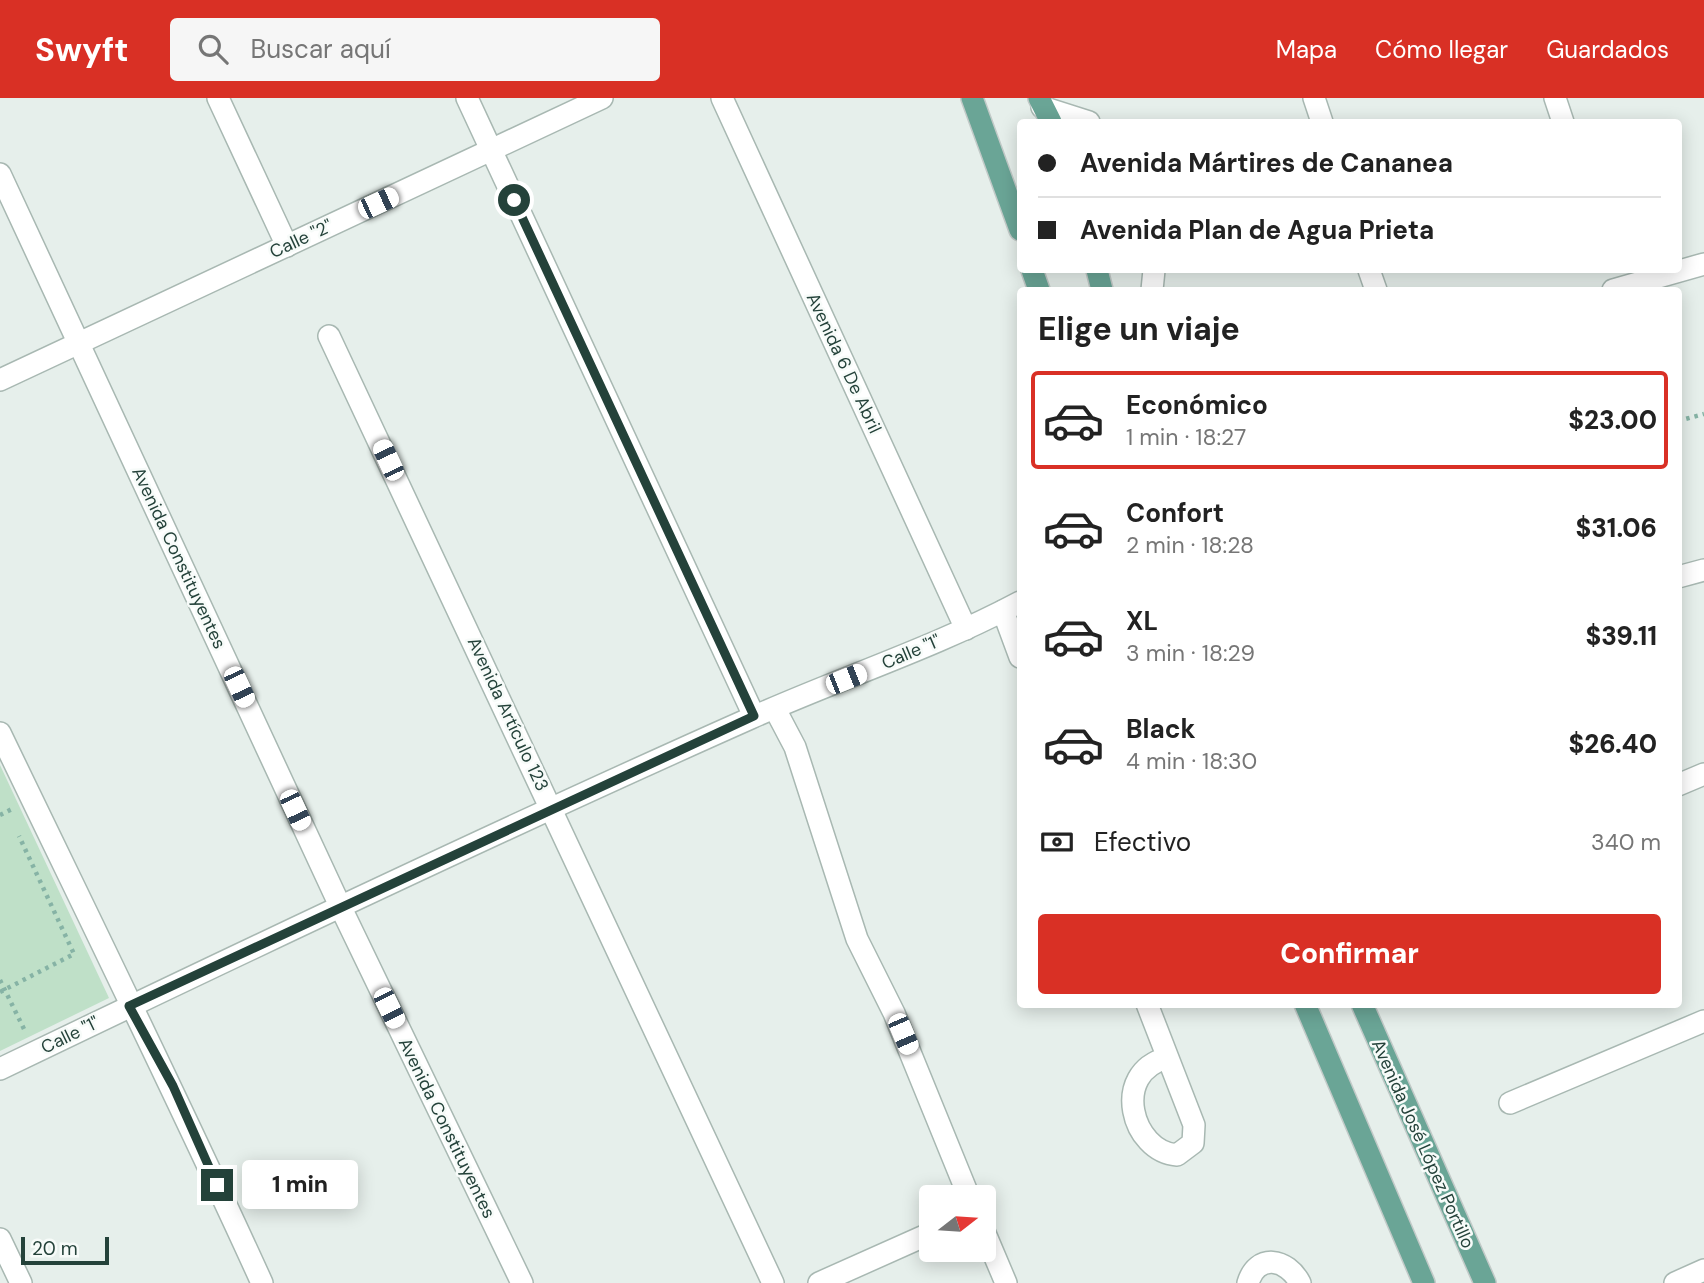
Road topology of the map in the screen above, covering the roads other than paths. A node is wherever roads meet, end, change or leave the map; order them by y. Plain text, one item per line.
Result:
1 (218, 98) edge
2 (467, 98) edge
3 (602, 98) edge
4 (722, 98) edge
5 (972, 98) edge
6 (1314, 98) edge
7 (1555, 98) edge
8 (1043, 106) edge
9 (1080, 119) edge
10 (1321, 119) edge
11 (1562, 119) edge
12 (491, 150) junction
13 (0, 174) edge
14 (1017, 222) edge
15 (287, 246) junction
16 (1704, 264) edge
17 (1682, 270) edge
18 (1673, 273) edge
19 (1625, 287) edge
20 (329, 336) dead end
21 (80, 343) junction
22 (0, 380) edge
23 (1704, 570) edge
24 (1682, 576) edge
25 (1012, 607) edge
26 (965, 629) junction
27 (1017, 638) edge
28 (775, 709) junction
29 (754, 716) junction
30 (0, 733) edge
31 (1704, 774) edge
32 (1682, 784) edge
33 (553, 809) junction
34 (341, 908) junction
35 (129, 1006) junction
36 (1148, 1008) edge
37 (1307, 1008) edge
38 (1364, 1008) edge
39 (1704, 1021) edge
40 (1167, 1058) dead end
41 (0, 1069) edge
42 (1510, 1103) dead end
43 (964, 1185) edge
44 (919, 1238) edge
45 (0, 1239) edge
46 (996, 1259) edge
47 (1704, 1270) edge
48 (21, 1283) edge
49 (262, 1283) edge
50 (522, 1283) edge
51 (773, 1283) edge
52 (819, 1283) edge
53 (1006, 1283) edge
54 (1248, 1283) edge
55 (1300, 1283) edge
56 (1424, 1283) edge
57 (1485, 1283) edge
58 (1675, 1283) edge

1 - 15 street
2 - 12 street
3 - 12 street, Calle "2"
4 - 26 street, Avenida 6 De Abril
5 - 14 main road
6 - 10 street
7 - 11 street
8 - 9 street
12 - 15 street, Calle "2"
12 - 29 street
13 - 21 street, Avenida Constituyentes
15 - 21 street, Calle "2"
16 - 17 street
18 - 19 street
20 - 33 street, Avenida Artículo 123
21 - 22 street, Calle "2"
21 - 34 street, Avenida Constituyentes
23 - 24 street
25 - 26 street, Calle "1"
25 - 27 street
26 - 28 street, Calle "1"
28 - 29 street, Calle "1"
28 - 43 street
29 - 33 street, Calle "1"
30 - 35 street
31 - 32 street
33 - 34 street, Calle "1"
33 - 51 street, Avenida Artículo 123
34 - 35 street, Calle "1"
34 - 50 street, Avenida Constituyentes
35 - 41 street, Calle "1"
35 - 49 street
36 - 40 street
37 - 56 main road
38 - 57 main road, Avenida José López Portillo
39 - 42 street
44 - 52 street
45 - 48 street
46 - 53 street
47 - 58 street
54 - 55 street

